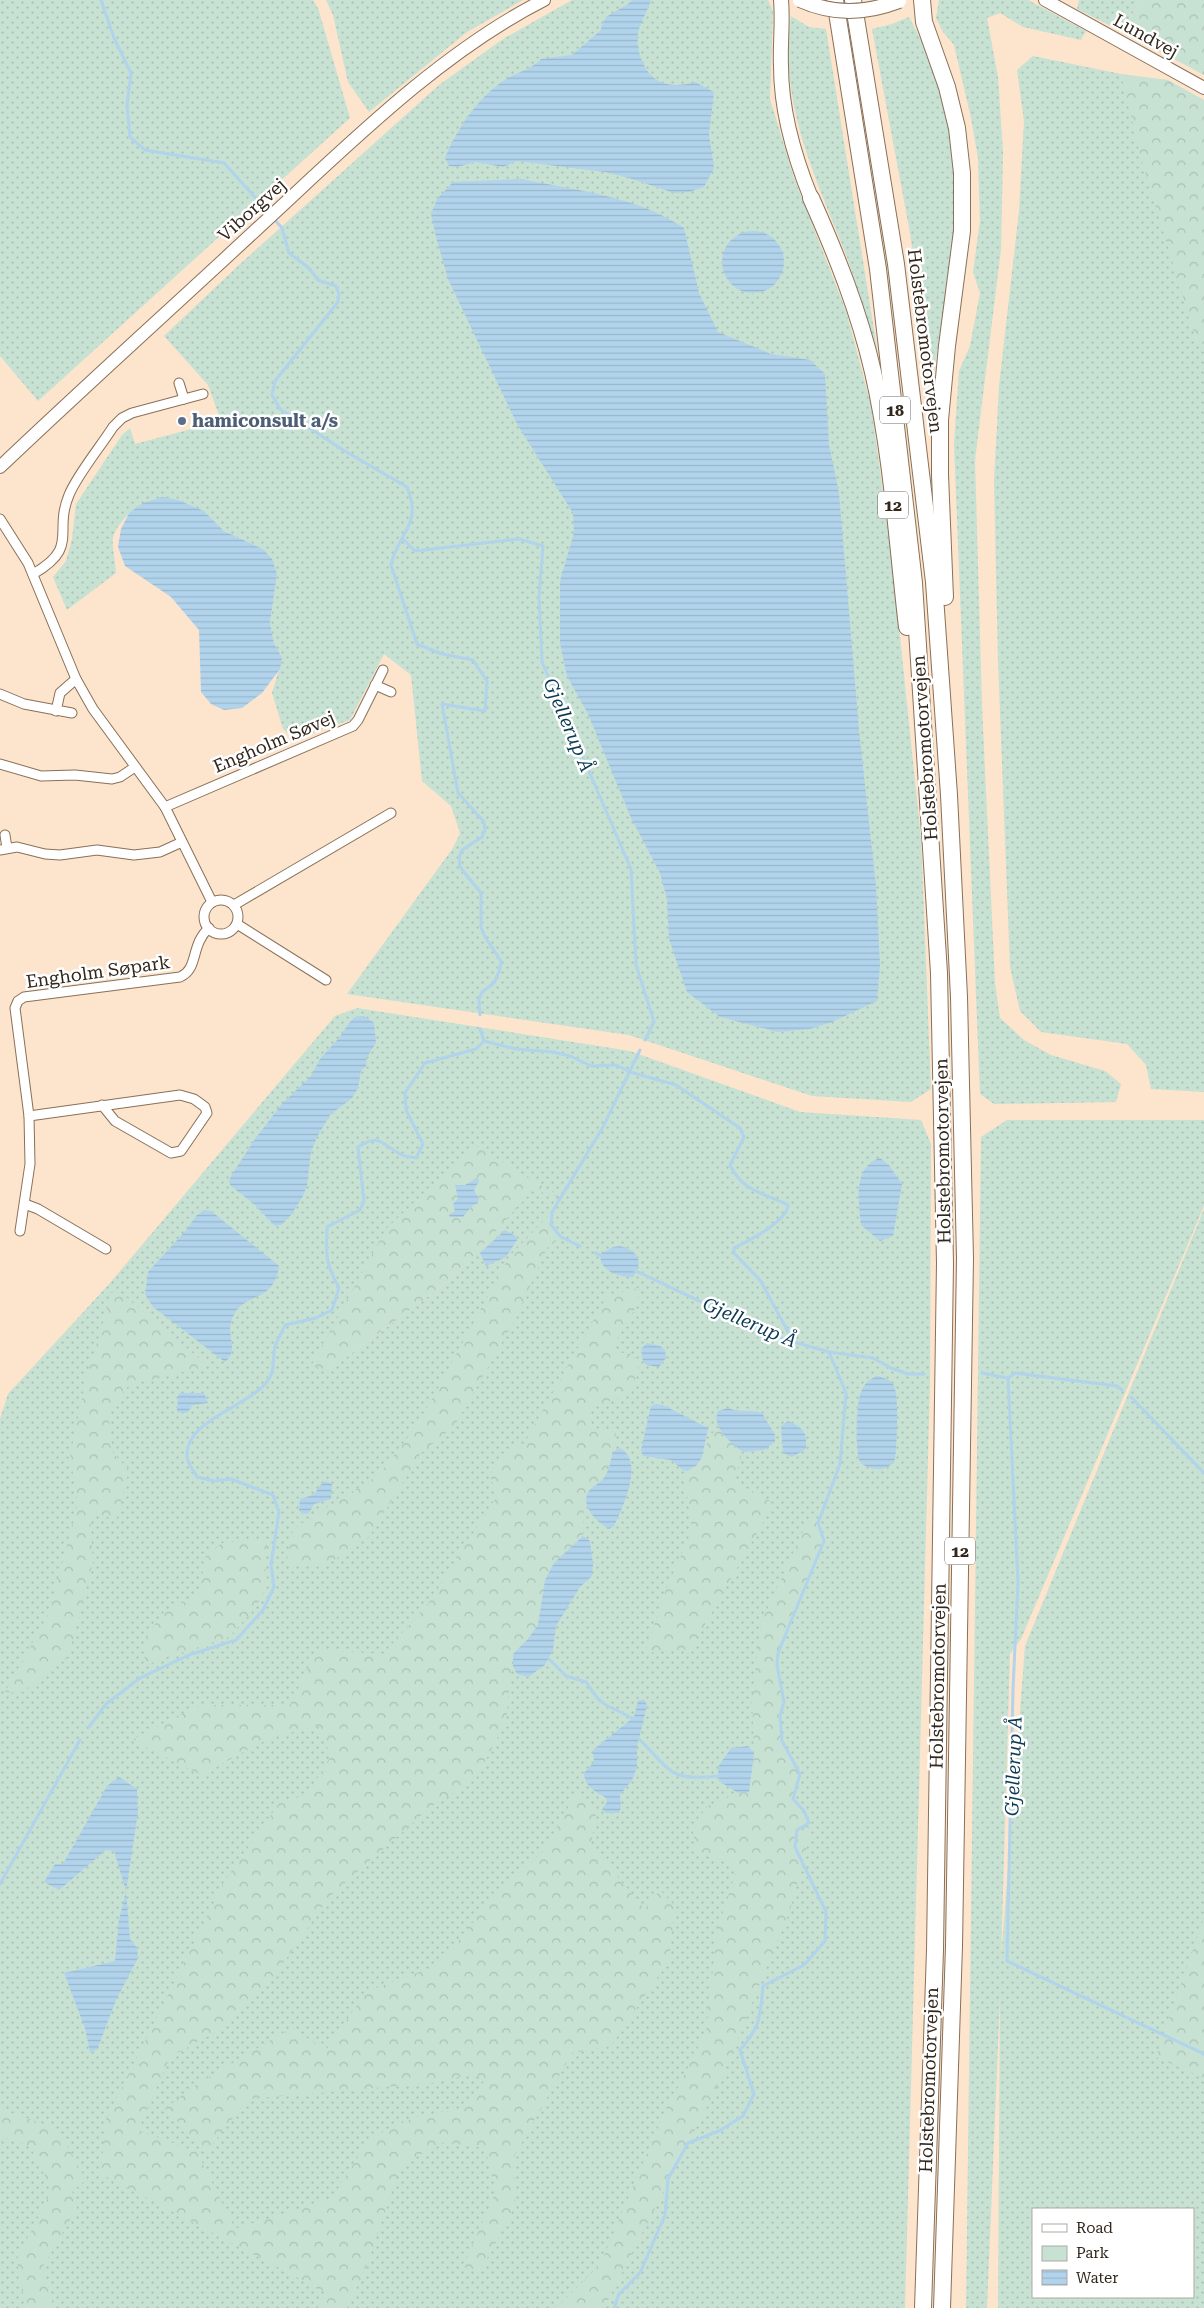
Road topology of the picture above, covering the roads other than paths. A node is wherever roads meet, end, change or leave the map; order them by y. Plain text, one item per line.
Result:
1 (544, 0) edge
2 (772, 0) edge
3 (781, 0) edge
4 (800, 0) edge
5 (835, 0) edge
6 (854, 0) edge
7 (922, 0) edge
8 (1045, 0) edge
9 (900, 1) edge
10 (781, 67) junction
11 (1204, 88) edge
12 (811, 198) joint
13 (179, 383) dead end
14 (203, 394) dead end
15 (184, 399) junction
16 (0, 467) edge
17 (0, 519) edge
18 (33, 574) junction
19 (383, 670) dead end
20 (76, 679) junction
21 (376, 685) junction
22 (391, 692) dead end
23 (0, 694) edge
24 (56, 711) junction
25 (72, 713) dead end
26 (0, 764) edge
27 (135, 767) junction
28 (949, 795) junction
29 (165, 807) junction
30 (391, 813) dead end
31 (931, 822) junction
32 (5, 835) dead end
33 (182, 842) junction
34 (3, 849) edge
35 (212, 902) junction
36 (234, 905) junction
37 (237, 924) junction
38 (209, 928) junction
39 (326, 980) dead end
40 (102, 1105) junction
41 (28, 1116) junction
42 (24, 1204) junction
43 (20, 1230) dead end
44 (106, 1248) dead end
45 (923, 2308) edge
46 (942, 2308) edge

1 - 16 street, Viborgvej
2 - 10 main road
3 - 10 main road, 12
4 - 9 main road, bridge
5 - 31 highway, Holstebromotorvejen / 18
6 - 28 highway, Holstebromotorvejen / 18
7 - 28 highway, 12
8 - 11 street, Lundvej
10 - 12 main road, 12
12 - 31 highway, 12
13 - 15 street
14 - 15 street
15 - 18 street
17 - 18 street
18 - 20 street
19 - 21 street, Engholm Søvej
20 - 24 street
20 - 27 street
21 - 22 street
21 - 29 street, Engholm Søvej
23 - 24 street
24 - 25 street
26 - 27 street
27 - 29 street
28 - 46 highway, Holstebromotorvejen / 12
29 - 33 street
30 - 36 street
31 - 45 highway, Holstebromotorvejen / 12
32 - 34 street
33 - 34 street
33 - 35 street
35 - 36 street
35 - 38 street
36 - 37 street
37 - 38 street
37 - 39 street
38 - 41 street, Engholm Søpark
40 - 40 street
40 - 41 street
41 - 42 street, Engholm Søpark
42 - 43 street, Engholm Søpark
42 - 44 street

